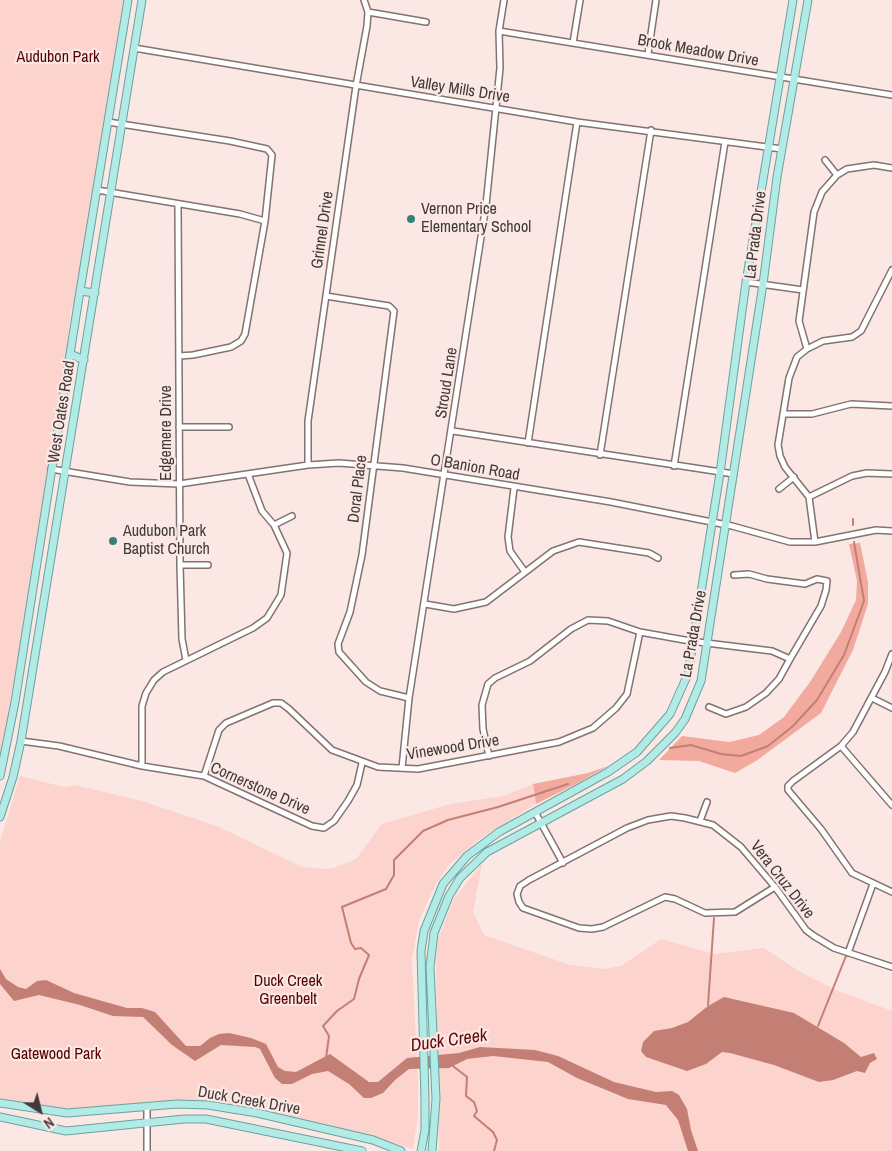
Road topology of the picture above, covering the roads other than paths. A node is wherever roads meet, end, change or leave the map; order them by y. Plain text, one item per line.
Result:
1 (142, 0) edge
2 (364, 0) edge
3 (504, 0) edge
4 (580, 0) edge
5 (656, 0) edge
6 (793, 0) edge
7 (808, 0) edge
8 (128, 4) edge
9 (792, 9) junction
10 (807, 11) junction
11 (368, 12) junction
12 (426, 22) dead end
13 (499, 31) junction
14 (573, 43) junction
15 (121, 46) junction
16 (134, 48) junction
17 (648, 54) junction
18 (780, 78) junction
19 (795, 81) junction
20 (356, 86) junction
21 (892, 95) edge
22 (495, 109) junction
23 (108, 122) junction
24 (577, 122) junction
25 (123, 125) junction
26 (651, 130) junction
27 (725, 142) junction
28 (769, 149) junction
29 (782, 149) junction
30 (825, 160) dead end
31 (892, 168) edge
32 (837, 175) junction
33 (97, 190) junction
34 (111, 192) junction
35 (178, 205) junction
36 (265, 221) junction
37 (892, 270) edge
38 (746, 282) junction
39 (763, 284) junction
40 (802, 290) junction
41 (80, 291) junction
42 (95, 293) junction
43 (326, 296) junction
44 (807, 349) junction
45 (70, 354) junction
46 (179, 356) junction
47 (84, 360) junction
48 (892, 406) edge
49 (784, 414) junction
50 (229, 426) dead end
51 (179, 427) junction
52 (452, 431) junction
53 (528, 443) junction
54 (600, 455) junction
55 (308, 465) junction
56 (374, 466) junction
57 (674, 466) junction
58 (51, 469) junction
59 (66, 471) junction
60 (720, 473) junction
61 (248, 474) junction
62 (734, 474) junction
63 (892, 474) edge
64 (445, 476) junction
65 (794, 477) junction
66 (179, 484) junction
67 (514, 488) junction
68 (779, 489) dead end
69 (810, 497) junction
70 (292, 516) dead end
71 (712, 521) junction
72 (726, 524) junction
73 (274, 525) junction
74 (892, 531) edge
75 (815, 542) junction
76 (658, 558) dead end
77 (180, 564) junction
78 (208, 565) dead end
79 (525, 572) junction
80 (734, 575) dead end
81 (425, 604) junction
82 (640, 632) junction
83 (694, 642) junction
84 (709, 643) junction
85 (892, 654) edge
86 (790, 659) junction
87 (186, 660) junction
88 (409, 698) junction
89 (872, 698) junction
90 (15, 702) junction
91 (709, 708) dead end
92 (892, 708) edge
93 (21, 741) junction
94 (841, 746) junction
95 (489, 756) junction
96 (5, 757) junction
97 (362, 763) junction
98 (142, 766) junction
99 (402, 768) junction
100 (0, 776) edge
101 (204, 776) junction
102 (707, 802) dead end
103 (892, 805) edge
104 (535, 812) junction
105 (0, 817) edge
106 (700, 821) junction
107 (542, 823) junction
108 (563, 862) junction
109 (873, 884) junction
110 (774, 887) junction
111 (892, 892) edge
112 (848, 953) junction
113 (892, 967) edge
114 (0, 1103) edge
115 (147, 1107) junction
116 (0, 1117) edge
117 (147, 1122) junction
118 (147, 1151) edge
119 (362, 1151) edge
120 (401, 1151) edge
121 (421, 1151) edge
122 (432, 1151) edge

1 - 16 main road, West Oates Road
2 - 11 street, Grinnel Drive
3 - 13 street, Stroud Lane
4 - 14 street
5 - 17 street
6 - 9 main road, La Prada Drive
7 - 10 main road, La Prada Drive
8 - 15 main road, West Oates Road
9 - 10 main road
9 - 18 main road, La Prada Drive
10 - 19 main road, La Prada Drive
11 - 12 street
11 - 20 street, Grinnel Drive
13 - 14 street, Brook Meadow Drive
13 - 22 street, Stroud Lane
14 - 17 street, Brook Meadow Drive
15 - 16 main road
15 - 23 main road, West Oates Road
16 - 20 street, Valley Mills Drive
16 - 25 main road, West Oates Road
17 - 18 street, Brook Meadow Drive
18 - 19 street, Brook Meadow Drive
18 - 28 main road, La Prada Drive
19 - 21 street, Brook Meadow Drive
19 - 29 main road, La Prada Drive
20 - 22 street, Valley Mills Drive
20 - 43 street, Grinnel Drive
22 - 24 street, Valley Mills Drive
22 - 52 street, Stroud Lane
23 - 25 street
23 - 33 main road, West Oates Road
24 - 26 street, Valley Mills Drive
24 - 53 street
25 - 34 main road, West Oates Road
25 - 36 street
26 - 27 street, Valley Mills Drive
26 - 54 street
27 - 28 street, Valley Mills Drive
27 - 57 street
28 - 29 street, Valley Mills Drive
28 - 38 main road, La Prada Drive
29 - 39 main road, La Prada Drive
30 - 32 street
31 - 32 street
32 - 40 street
33 - 34 street
33 - 41 main road, West Oates Road
34 - 35 street
34 - 42 main road, West Oates Road
35 - 36 street
35 - 46 street, Edgemere Drive
36 - 46 street
37 - 44 street
38 - 39 street
38 - 60 main road, La Prada Drive
39 - 40 street
39 - 62 main road, La Prada Drive
40 - 44 street
41 - 42 main road
41 - 45 main road, West Oates Road
42 - 47 main road, West Oates Road
43 - 55 street, Grinnel Drive
43 - 56 street, Doral Place
44 - 49 street
45 - 47 main road
45 - 58 main road, West Oates Road
46 - 51 street, Edgemere Drive
47 - 59 main road, West Oates Road
48 - 49 street
49 - 65 street
50 - 51 street
51 - 66 street, Edgemere Drive
52 - 53 street
52 - 64 street, Stroud Lane
53 - 54 street
54 - 57 street
55 - 56 street, O Banion Road
55 - 61 street, O Banion Road
56 - 64 street, O Banion Road
56 - 88 street, Doral Place
57 - 60 street
58 - 59 street, O Banion Road
58 - 90 main road, West Oates Road
59 - 66 street, O Banion Road
59 - 93 main road, West Oates Road
60 - 62 street
60 - 71 main road, La Prada Drive
61 - 66 street, O Banion Road
61 - 73 street
62 - 72 main road, La Prada Drive
63 - 69 street
64 - 67 street, O Banion Road
64 - 81 street, Stroud Lane
65 - 68 street
65 - 69 street
66 - 77 street, Edgemere Drive
67 - 71 street, O Banion Road
67 - 79 street
69 - 75 street
70 - 73 street
71 - 72 street, O Banion Road
71 - 83 main road, La Prada Drive
72 - 75 street, O Banion Road
72 - 84 main road, La Prada Drive
73 - 87 street
74 - 75 street, O Banion Road
76 - 79 street
77 - 78 street
77 - 87 street, Edgemere Drive
79 - 81 street
80 - 86 street
81 - 88 street, Stroud Lane
82 - 83 street
82 - 95 street, Vinewood Drive
82 - 95 street
83 - 84 street
83 - 104 main road, La Prada Drive
84 - 86 street
84 - 107 main road, La Prada Drive
85 - 89 street
86 - 91 street
87 - 98 street
88 - 99 street, Stroud Lane
89 - 92 street
89 - 94 street
90 - 93 main road
90 - 96 main road, West Oates Road
93 - 96 main road
93 - 98 street, Cornerstone Drive
93 - 105 main road, West Oates Road
94 - 103 street
94 - 109 street
95 - 99 street, Vinewood Drive
96 - 100 main road, West Oates Road
97 - 99 street, Vinewood Drive
97 - 101 street, Cornerstone Drive
97 - 101 street, Vinewood Drive
98 - 101 street, Cornerstone Drive
102 - 106 street
104 - 107 street
104 - 121 main road, La Prada Drive
106 - 108 street, Vera Cruz Drive
106 - 110 street, Vera Cruz Drive
107 - 108 street
107 - 122 main road, La Prada Drive
108 - 110 street, Vera Cruz Drive
109 - 111 street
109 - 112 street
110 - 112 street, Vera Cruz Drive
112 - 113 street, Vera Cruz Drive
114 - 115 main road, Duck Creek Drive
115 - 117 street
115 - 120 main road, Duck Creek Drive
116 - 117 main road, Duck Creek Drive
117 - 118 street
117 - 119 main road, Duck Creek Drive

